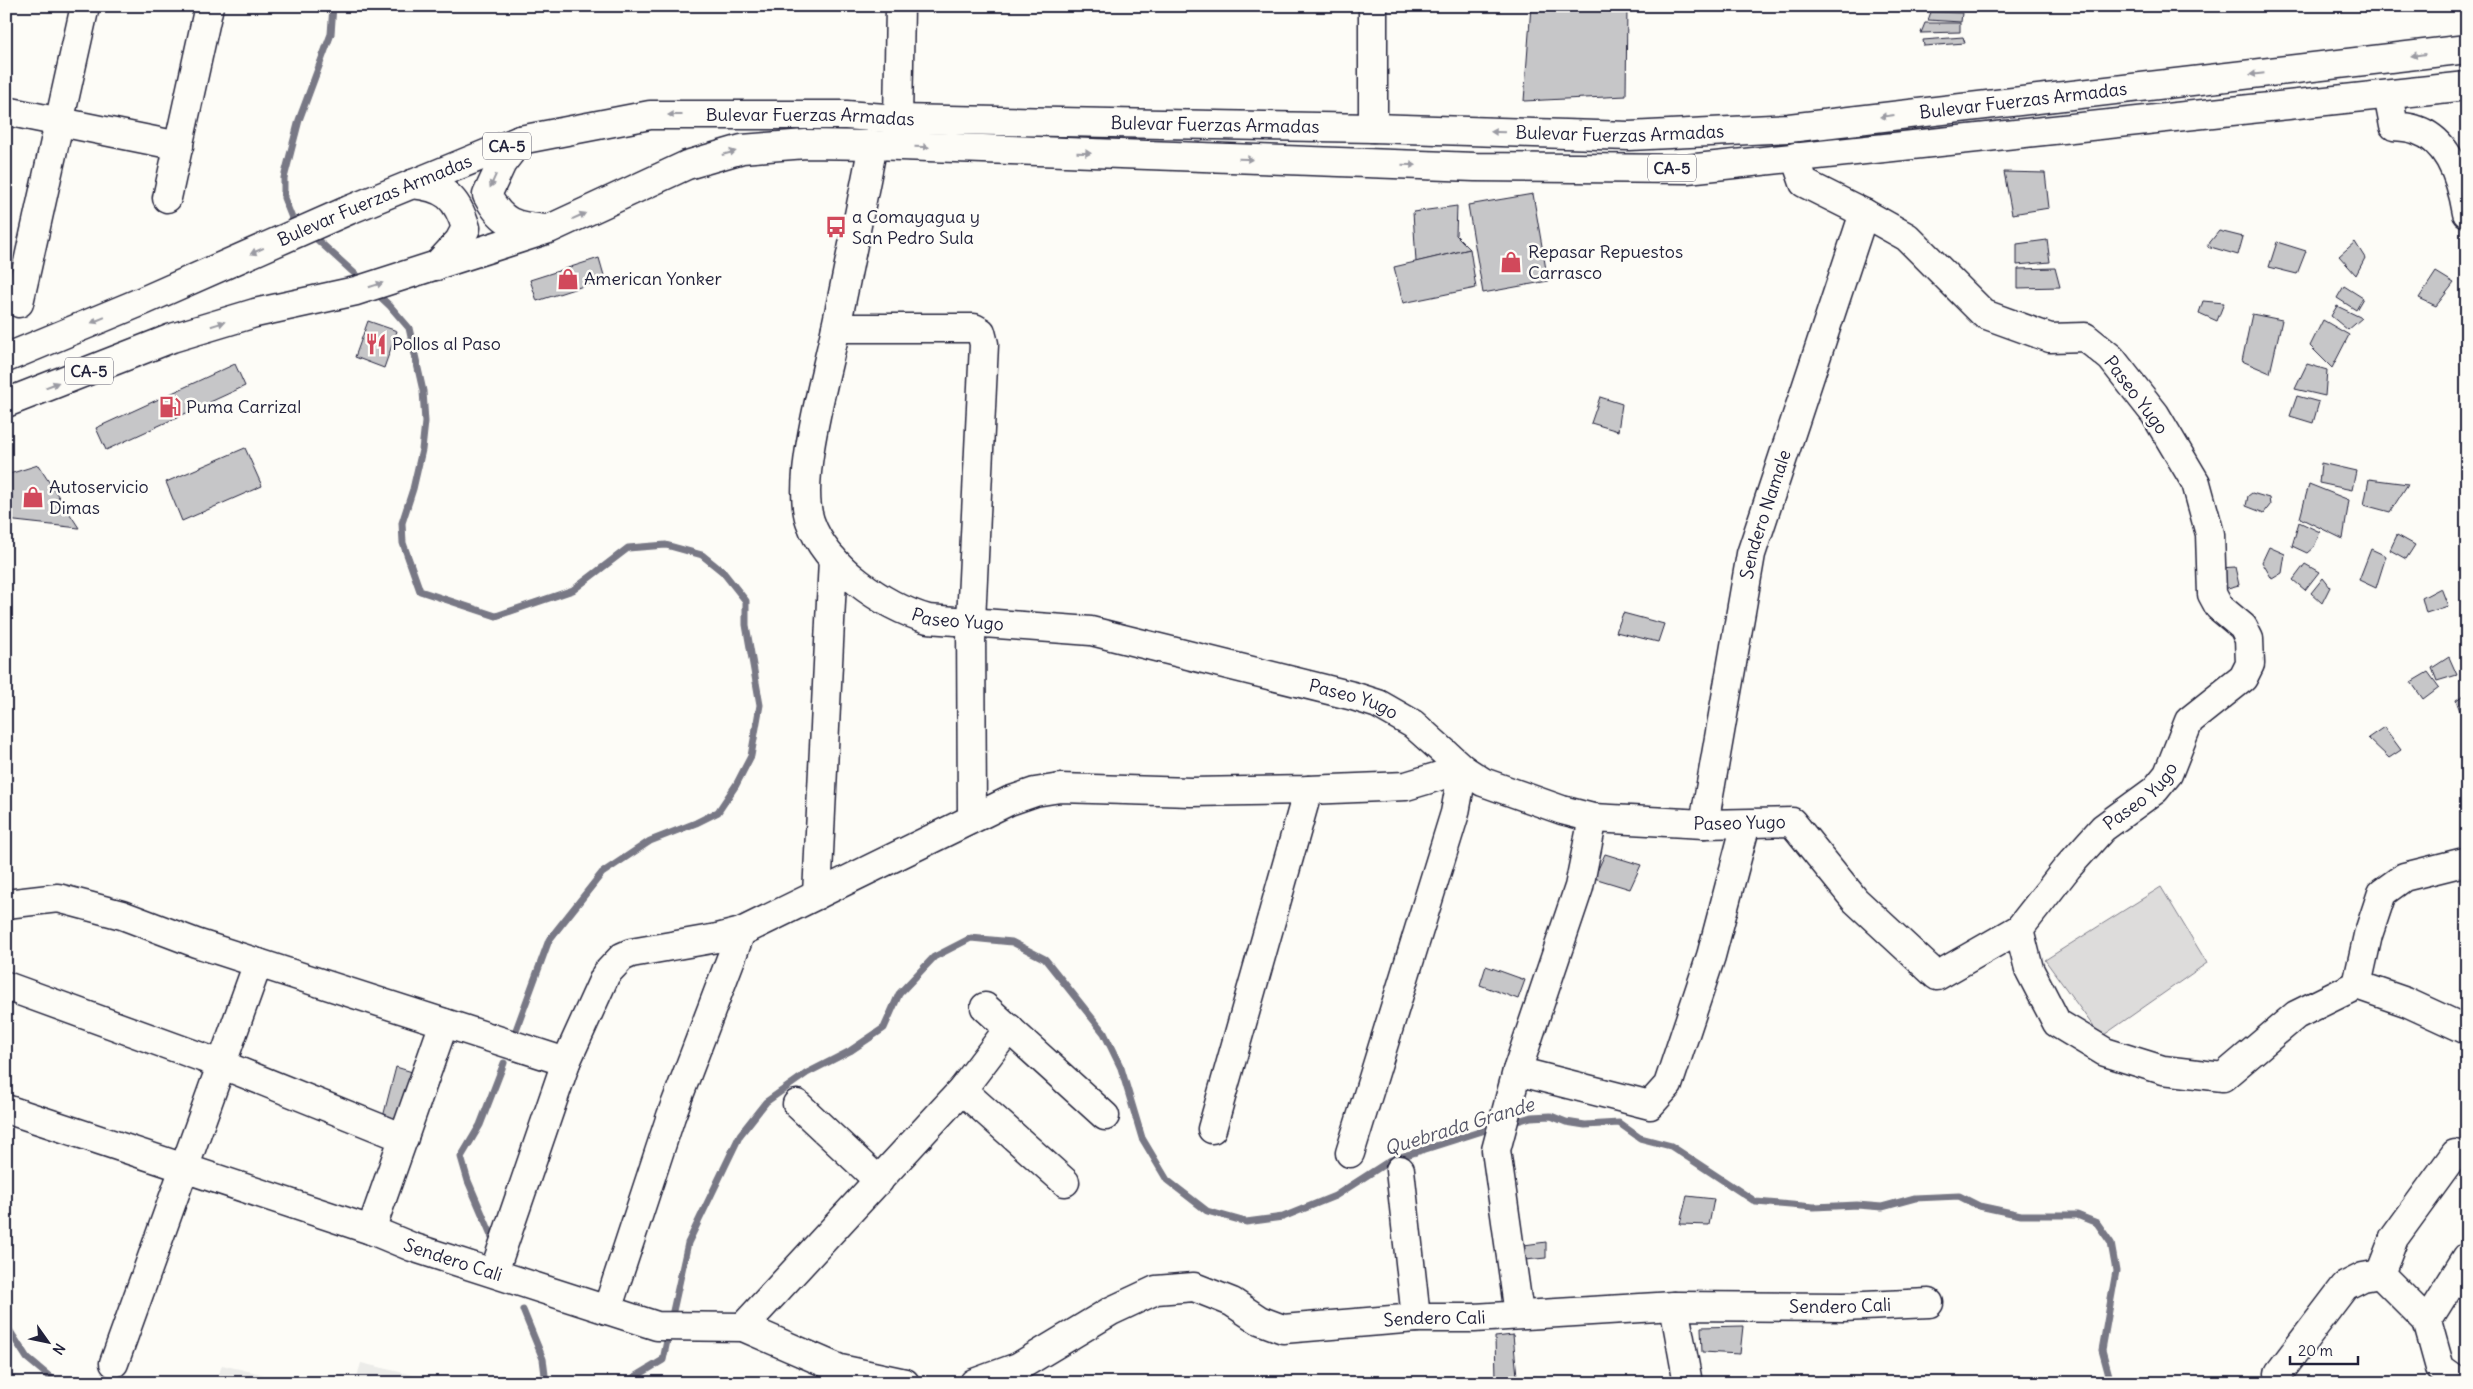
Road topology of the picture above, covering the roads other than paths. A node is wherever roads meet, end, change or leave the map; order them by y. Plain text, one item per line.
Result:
1 (85, 6) edge
2 (209, 6) edge
3 (900, 6) edge
4 (1373, 6) edge
5 (2467, 49) edge
6 (2467, 86) edge
7 (2388, 95) junction
8 (6, 111) edge
9 (898, 118) junction
10 (60, 121) junction
11 (1373, 128) junction
12 (520, 140) junction
13 (873, 145) junction
14 (179, 146) junction
15 (1795, 157) junction
16 (412, 184) junction
17 (167, 198) dead end
18 (1864, 212) junction
19 (2467, 213) edge
20 (549, 229) junction
21 (435, 267) junction
22 (19, 303) dead end
23 (836, 328) junction
24 (51, 340) junction
25 (6, 342) edge
26 (6, 358) edge
27 (6, 403) edge
28 (833, 559) junction
29 (971, 621) junction
30 (1463, 769) junction
31 (1308, 790) junction
32 (972, 818) junction
33 (1593, 818) junction
34 (1704, 824) junction
35 (1746, 824) junction
36 (2467, 863) edge
37 (817, 895) junction
38 (6, 904) edge
39 (2019, 929) junction
40 (741, 932) junction
41 (258, 963) junction
42 (2358, 985) junction
43 (6, 986) edge
44 (985, 1007) dead end
45 (444, 1023) junction
46 (1009, 1028) junction
47 (2467, 1030) edge
48 (566, 1062) junction
49 (222, 1065) junction
50 (1517, 1071) junction
51 (962, 1090) junction
52 (797, 1104) dead end
53 (6, 1109) edge
54 (1105, 1116) dead end
55 (1212, 1129) dead end
56 (404, 1138) junction
57 (1350, 1153) dead end
58 (2456, 1154) dead end
59 (183, 1170) junction
60 (1400, 1170) dead end
61 (879, 1181) junction
62 (1066, 1182) dead end
63 (371, 1230) junction
64 (2467, 1256) edge
65 (494, 1272) junction
66 (2380, 1274) junction
67 (1929, 1303) dead end
68 (1674, 1306) junction
69 (607, 1310) junction
70 (1520, 1314) junction
71 (1416, 1318) junction
72 (2426, 1321) junction
73 (743, 1327) junction
74 (114, 1363) dead end
75 (2279, 1373) dead end
76 (835, 1376) edge
77 (2443, 1378) edge
78 (905, 1383) edge
79 (974, 1383) edge
80 (1688, 1383) edge

1 - 10 main road
2 - 14 main road
3 - 9 main road
4 - 11 main road
5 -> 11 main road, Bulevar Fuerzas Armadas / CA-5
6 - 7 main road, Bulevar Fuerzas Armadas / CA-5
7 - 15 main road, Bulevar Fuerzas Armadas / CA-5
7 - 19 main road
8 - 10 main road
9 - 11 main road, Bulevar Fuerzas Armadas / CA-5
9 -> 12 main road, Bulevar Fuerzas Armadas / CA-5
10 - 14 main road
10 - 22 main road
12 - 16 main road, Bulevar Fuerzas Armadas / CA-5
12 -> 20 main road
13 -> 15 main road, Bulevar Fuerzas Armadas / CA-5
20 -> 13 main road, Bulevar Fuerzas Armadas / CA-5
13 - 23 main road, Paseo Yugo
14 - 17 main road
15 - 18 main road, Paseo Yugo
16 - 21 main road
16 -> 24 main road, Bulevar Fuerzas Armadas / CA-5
18 - 34 main road, Sendero Namale
18 - 39 main road, Paseo Yugo
20 - 21 main road, Bulevar Fuerzas Armadas / CA-5
27 -> 21 main road, Bulevar Fuerzas Armadas / CA-5
23 - 28 main road, Paseo Yugo
23 - 29 main road
24 - 25 main road
24 - 26 main road, Bulevar Fuerzas Armadas / CA-5
28 - 29 main road, Paseo Yugo
28 - 37 main road
29 - 30 main road, Paseo Yugo
29 - 32 main road
30 - 31 main road
30 - 33 main road, Paseo Yugo
30 - 57 main road
31 - 32 main road
31 - 55 main road
32 - 37 main road
33 - 34 main road, Paseo Yugo
33 - 50 main road
34 - 35 main road, Paseo Yugo
35 - 39 main road, Paseo Yugo
35 - 50 main road
36 - 42 main road
37 - 40 main road
38 - 41 main road
39 - 42 main road
40 - 48 main road
40 - 69 main road
41 - 45 main road
41 - 49 main road
42 - 47 main road
43 - 49 main road
44 - 46 main road
45 - 48 main road
45 - 56 main road
46 - 51 main road
46 - 54 main road
48 - 65 main road
49 - 56 main road
49 - 59 main road
50 - 70 main road
51 - 61 main road
51 - 62 main road
52 - 61 main road
53 - 59 main road, Sendero Cali
56 - 63 main road
58 - 66 main road
59 - 63 main road, Sendero Cali
59 - 74 main road
60 - 71 main road
61 - 73 main road
63 - 65 main road, Sendero Cali
64 - 72 main road
65 - 69 main road, Sendero Cali
66 - 72 main road
66 - 75 main road
67 - 68 main road, Sendero Cali
68 - 70 main road, Sendero Cali
68 - 80 main road
69 - 73 main road, Sendero Cali
70 - 71 main road, Sendero Cali
71 - 79 main road, Sendero Cali
72 - 77 main road
73 - 76 main road, Sendero Cali
76 - 78 main road, Sendero Cali

